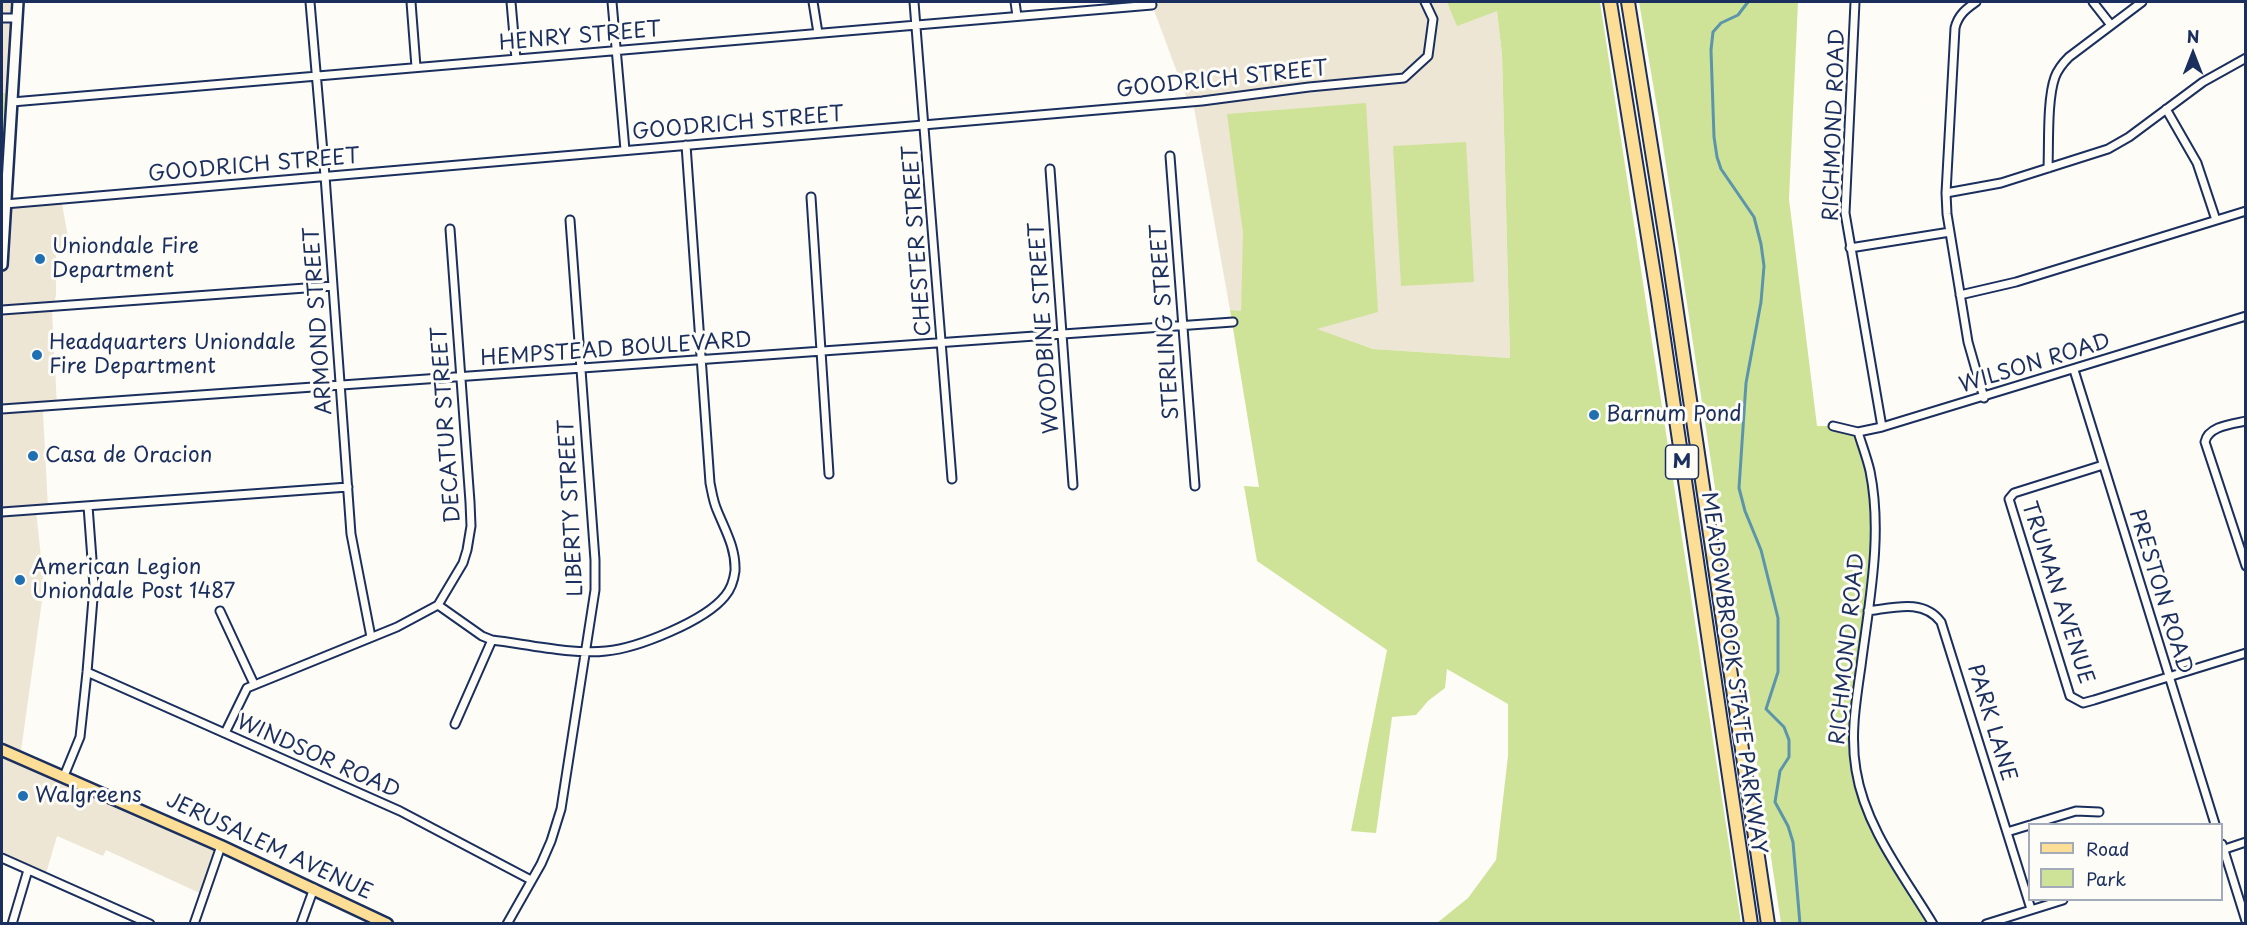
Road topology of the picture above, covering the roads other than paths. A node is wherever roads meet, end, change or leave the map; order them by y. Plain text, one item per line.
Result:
1 (18, 2) edge
2 (309, 2) edge
3 (411, 2) edge
4 (511, 2) edge
5 (612, 2) edge
6 (813, 2) edge
7 (915, 2) edge
8 (1016, 2) edge
9 (1425, 2) edge
10 (1610, 2) edge
11 (1628, 2) edge
12 (1856, 2) edge
13 (1976, 2) edge
14 (2093, 2) edge
15 (2142, 2) edge
16 (1152, 5) dead end
17 (1017, 16) junction
18 (2, 18) edge
19 (16, 18) junction
20 (917, 25) junction
21 (2111, 25) junction
22 (818, 33) junction
23 (616, 50) junction
24 (2246, 58) edge
25 (516, 59) junction
26 (416, 67) junction
27 (316, 76) junction
28 (12, 102) junction
29 (2166, 109) junction
30 (926, 124) junction
31 (686, 145) junction
32 (625, 150) junction
33 (1170, 156) dead end
34 (5, 160) edge
35 (2048, 168) junction
36 (1050, 169) dead end
37 (325, 176) junction
38 (1946, 193) junction
39 (811, 197) dead end
40 (5, 204) junction
41 (2246, 211) edge
42 (570, 220) dead end
43 (2216, 220) junction
44 (450, 229) dead end
45 (1950, 232) junction
46 (1850, 248) junction
47 (2, 265) edge
48 (333, 286) junction
49 (1960, 295) junction
50 (2, 310) edge
51 (2246, 316) edge
52 (1233, 322) dead end
53 (1182, 326) junction
54 (1063, 335) junction
55 (942, 343) junction
56 (822, 352) junction
57 (701, 360) junction
58 (581, 369) junction
59 (2074, 370) junction
60 (461, 378) junction
61 (340, 386) junction
62 (1984, 398) junction
63 (2, 408) edge
64 (2246, 421) edge
65 (1833, 426) dead end
66 (1882, 427) junction
67 (1858, 432) junction
68 (2103, 465) junction
69 (829, 474) dead end
70 (952, 479) dead end
71 (1074, 485) dead end
72 (1195, 486) dead end
73 (348, 487) junction
74 (88, 506) junction
75 (2, 512) edge
76 (2246, 566) edge
77 (438, 605) junction
78 (220, 611) dead end
79 (1868, 611) junction
80 (371, 637) junction
81 (492, 640) junction
82 (586, 652) junction
83 (2246, 653) edge
84 (87, 672) junction
85 (2169, 677) junction
86 (254, 684) junction
87 (455, 724) dead end
88 (225, 733) junction
89 (2, 750) edge
90 (64, 777) junction
91 (2099, 812) dead end
92 (2037, 823) edge
93 (2214, 823) edge
94 (2028, 826) edge
95 (2007, 832) junction
96 (2246, 842) edge
97 (221, 846) junction
98 (2223, 848) edge
99 (2223, 851) edge
100 (2, 858) edge
101 (28, 870) junction
102 (531, 880) junction
103 (314, 888) junction
104 (2028, 899) edge
105 (2029, 901) edge
106 (2059, 901) edge
107 (2031, 909) junction
108 (2246, 921) edge
109 (12, 924) edge
110 (150, 924) edge
111 (194, 924) edge
112 (301, 924) edge
113 (387, 924) edge
114 (507, 924) edge
115 (1751, 924) edge
116 (1768, 924) edge
117 (1934, 924) edge
118 (1986, 924) edge

1 - 19 main road
2 - 27 street, ARMOND STREET
3 - 26 street
4 - 25 street
5 - 23 street
6 - 22 street
7 - 20 street, CHESTER STREET
8 - 17 street
9 - 30 street, GOODRICH STREET
10 - 115 highway, MEADOWBROOK STATE PARKWAY / M
11 - 116 highway, MEADOWBROOK STATE PARKWAY / M
12 - 46 street, RICHMOND ROAD
13 - 38 street
14 - 21 street
15 - 21 street
16 - 17 street, HENRY STREET
17 - 20 street, HENRY STREET
18 - 19 street
19 - 28 main road
20 - 22 street, HENRY STREET
20 - 30 street, CHESTER STREET
21 - 35 street
22 - 23 street, HENRY STREET
23 - 25 street, HENRY STREET
23 - 32 street
24 - 29 street
25 - 26 street, HENRY STREET
26 - 27 street, HENRY STREET
27 - 28 street, HENRY STREET
27 - 37 street, ARMOND STREET
28 - 34 main road
29 - 35 street
29 - 43 street
30 - 31 street, GOODRICH STREET
30 - 55 street, CHESTER STREET
31 - 32 street, GOODRICH STREET
31 - 57 street
32 - 37 street, GOODRICH STREET
33 - 53 street, STERLING STREET
34 - 40 main road
35 - 38 street
36 - 54 street, WOODBINE STREET
37 - 40 street, GOODRICH STREET
37 - 48 street, ARMOND STREET
38 - 45 street
39 - 56 street
40 - 47 main road
41 - 43 street
42 - 58 street, LIBERTY STREET
43 - 49 street
44 - 60 street, DECATUR STREET
45 - 46 street
45 - 49 street
46 - 66 street, RICHMOND ROAD
48 - 50 street
48 - 61 street, ARMOND STREET
49 - 62 street
51 - 59 street, WILSON ROAD
52 - 53 street, HEMPSTEAD BOULEVARD
53 - 54 street, HEMPSTEAD BOULEVARD
53 - 72 street, STERLING STREET
54 - 55 street, HEMPSTEAD BOULEVARD
54 - 71 street, WOODBINE STREET
55 - 56 street, HEMPSTEAD BOULEVARD
55 - 70 street, CHESTER STREET
56 - 57 street, HEMPSTEAD BOULEVARD
56 - 69 street
57 - 58 street, HEMPSTEAD BOULEVARD
57 - 82 street
58 - 60 street, HEMPSTEAD BOULEVARD
58 - 82 street, LIBERTY STREET
59 - 62 street, WILSON ROAD
59 - 68 street, PRESTON ROAD
60 - 61 street, HEMPSTEAD BOULEVARD
60 - 77 street, DECATUR STREET
61 - 63 street, HEMPSTEAD BOULEVARD
61 - 73 street, ARMOND STREET
62 - 66 street, WILSON ROAD
64 - 76 street
65 - 67 street, WILSON ROAD
66 - 67 street, WILSON ROAD
67 - 79 street, RICHMOND ROAD
68 - 85 street, PRESTON ROAD
68 - 85 street, TRUMAN AVENUE
73 - 74 street
73 - 80 street, ARMOND STREET
74 - 75 street
74 - 84 street
77 - 80 street
77 - 81 street
78 - 86 street
79 - 95 street, PARK LANE
79 - 117 street, RICHMOND ROAD
80 - 86 street
81 - 82 street
81 - 87 street
82 - 102 street, LIBERTY STREET
83 - 85 street
84 - 88 street, WINDSOR ROAD
84 - 90 street
85 - 93 street, PRESTON ROAD
86 - 88 street
88 - 102 street, WINDSOR ROAD
89 - 90 main road, JERUSALEM AVENUE
90 - 97 main road, JERUSALEM AVENUE
91 - 92 street
94 - 95 street
95 - 104 street, PARK LANE
96 - 98 street
97 - 103 main road, JERUSALEM AVENUE
97 - 111 street
99 - 108 street
100 - 101 street
101 - 109 street
101 - 110 street
102 - 114 street, LIBERTY STREET
103 - 112 street
103 - 113 main road, JERUSALEM AVENUE
105 - 107 street, PARK LANE
106 - 107 street
107 - 118 street

